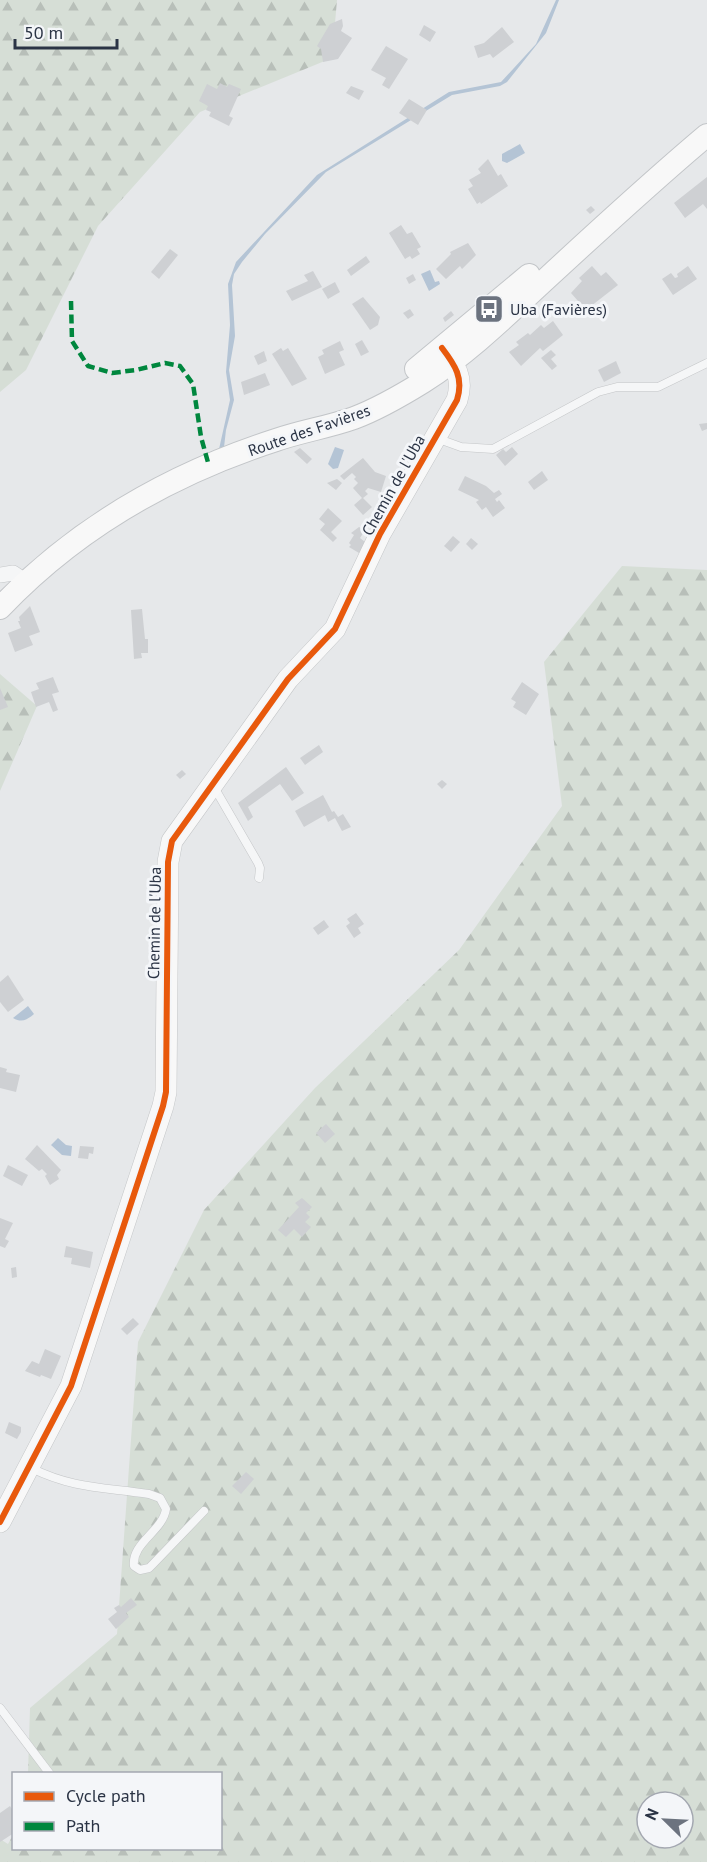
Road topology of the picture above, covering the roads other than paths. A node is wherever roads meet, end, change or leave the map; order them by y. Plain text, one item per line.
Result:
1 (707, 135) edge
2 (447, 355) junction
3 (707, 363) edge
4 (434, 438) junction
5 (0, 575) edge
6 (25, 581) junction
7 (0, 608) edge
8 (211, 785) junction
9 (259, 878) dead end
10 (29, 1467) junction
11 (204, 1511) dead end
12 (0, 1521) edge
13 (0, 1708) edge
14 (49, 1772) edge

1 - 2 main road
2 - 4 street, Chemin de l'Uba
2 - 6 main road, Route des Favières
3 - 4 lane
4 - 8 street, Chemin de l'Uba
5 - 6 street
6 - 7 main road, Route des Favières
8 - 9 lane
8 - 10 street, Chemin de l'Uba
10 - 11 lane
10 - 12 street, Chemin de l'Uba
13 - 14 lane

